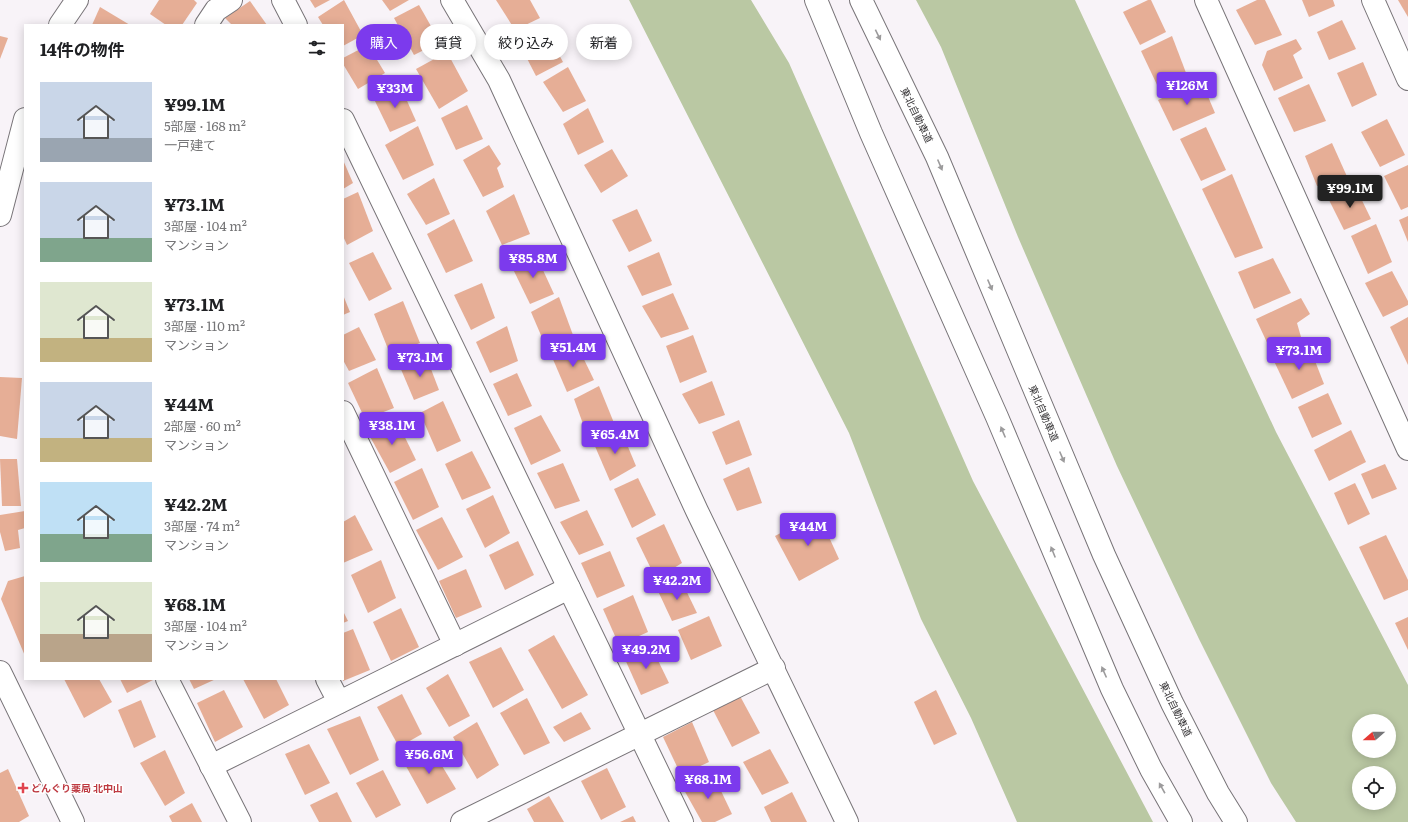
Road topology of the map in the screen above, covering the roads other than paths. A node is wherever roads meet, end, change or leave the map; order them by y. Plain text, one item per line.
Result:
1 (77, 0) edge
2 (231, 0) edge
3 (283, 0) edge
4 (452, 0) edge
5 (816, 0) edge
6 (861, 0) edge
7 (1206, 0) edge
8 (1373, 0) edge
9 (61, 24) edge
10 (207, 24) edge
11 (295, 24) edge
12 (1408, 79) edge
13 (344, 122) edge
14 (24, 123) edge
15 (0, 215) edge
16 (344, 414) edge
17 (1408, 449) edge
18 (569, 588) junction
19 (455, 645) junction
20 (774, 668) junction
21 (0, 672) edge
22 (168, 680) edge
23 (328, 680) edge
24 (340, 702) junction
25 (640, 734) junction
26 (211, 766) junction
27 (73, 822) edge
28 (240, 822) edge
29 (462, 822) edge
30 (682, 822) edge
31 (847, 822) edge
32 (1181, 822) edge
33 (1236, 822) edge

1 - 9 main road
2 - 10 main road
3 - 11 main road
4 - 20 main road
32 -> 5 main road
6 -> 33 main road, 東北自動車道
7 - 17 main road
8 - 12 main road
13 - 18 main road
14 - 15 main road
16 - 19 main road
18 - 19 main road
18 - 25 main road
19 - 24 main road
20 - 25 main road
20 - 31 main road
21 - 27 main road
22 - 26 main road
23 - 24 main road
24 - 26 main road
25 - 29 main road
25 - 30 main road
26 - 28 main road

